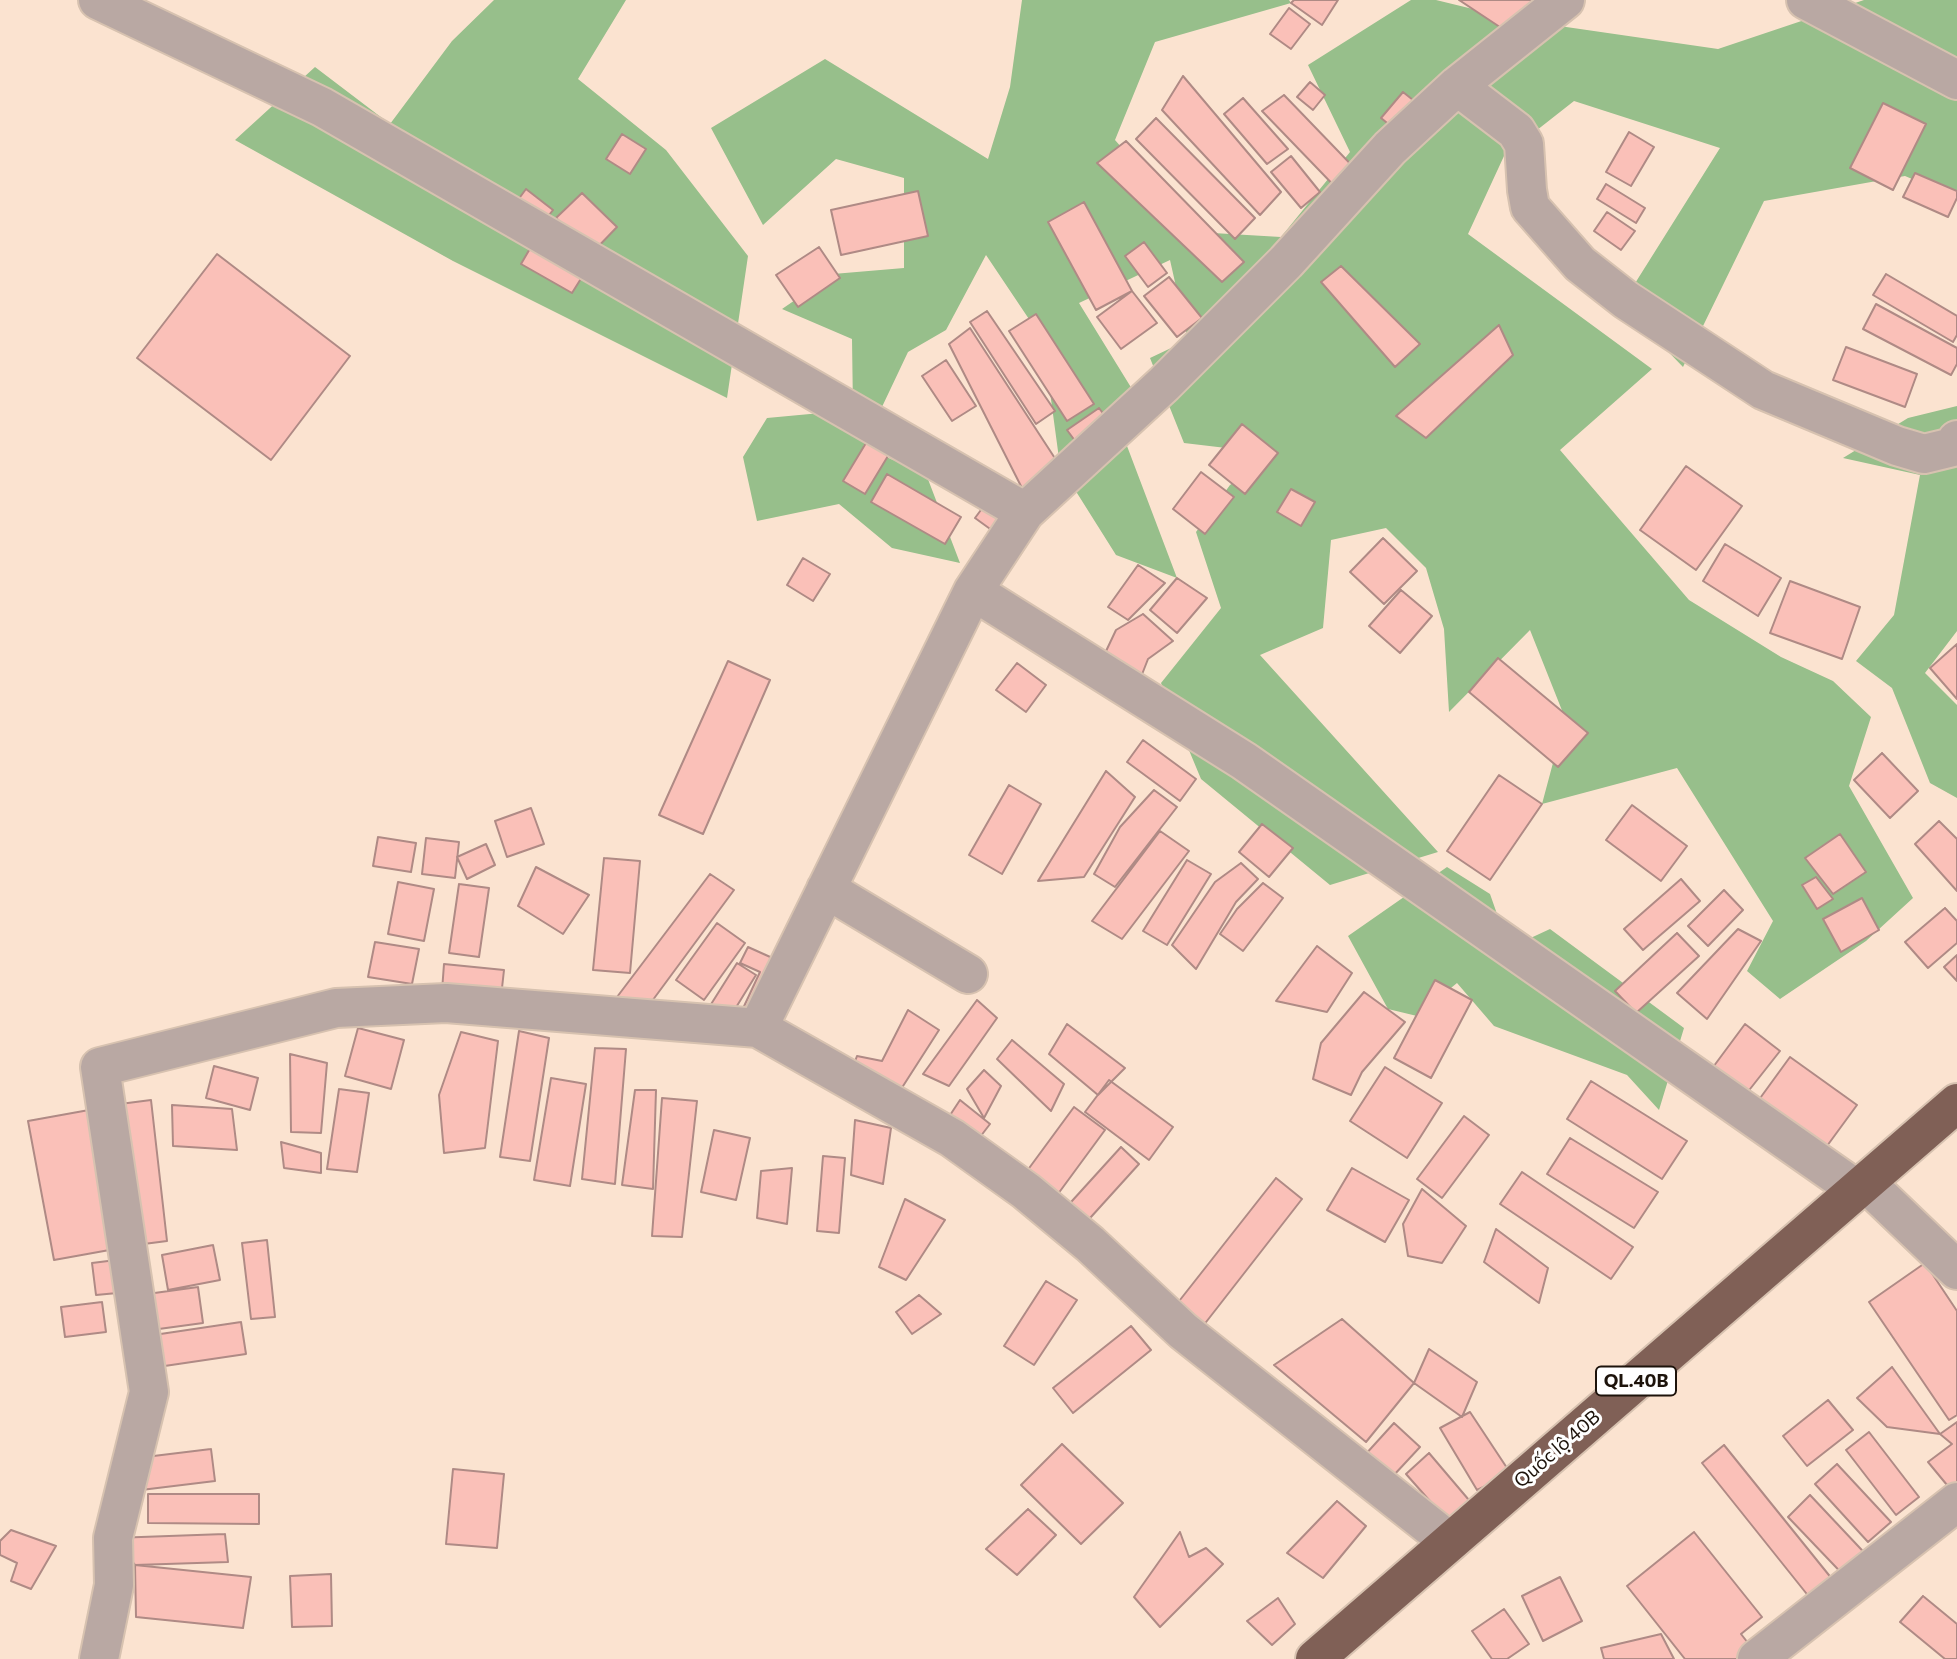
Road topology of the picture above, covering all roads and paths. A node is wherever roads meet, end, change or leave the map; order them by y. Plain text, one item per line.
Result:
1 (98, 0) edge
2 (1565, 0) edge
3 (1806, 0) edge
4 (1957, 79) edge
5 (1457, 86) junction
6 (1957, 440) edge
7 (1025, 512) junction
8 (973, 591) junction
9 (826, 889) junction
10 (968, 974) dead end
11 (758, 1028) junction
12 (1957, 1103) edge
13 (1860, 1186) junction
14 (1957, 1270) edge
15 (1957, 1502) edge
16 (1450, 1542) junction
17 (99, 1659) edge
18 (1315, 1659) edge
19 (1757, 1659) edge

1 - 7 street
2 - 5 street
3 - 4 street
5 - 6 street
5 - 7 street
7 - 8 street
8 - 9 street
8 - 13 street
9 - 10 street
9 - 11 street
11 - 16 street
11 - 17 street
12 - 13 highway, Quốc lộ 40B / QL.40B
13 - 14 street
13 - 16 highway, Quốc lộ 40B / QL.40B
15 - 19 street
16 - 18 highway, Quốc lộ 40B / QL.40B

